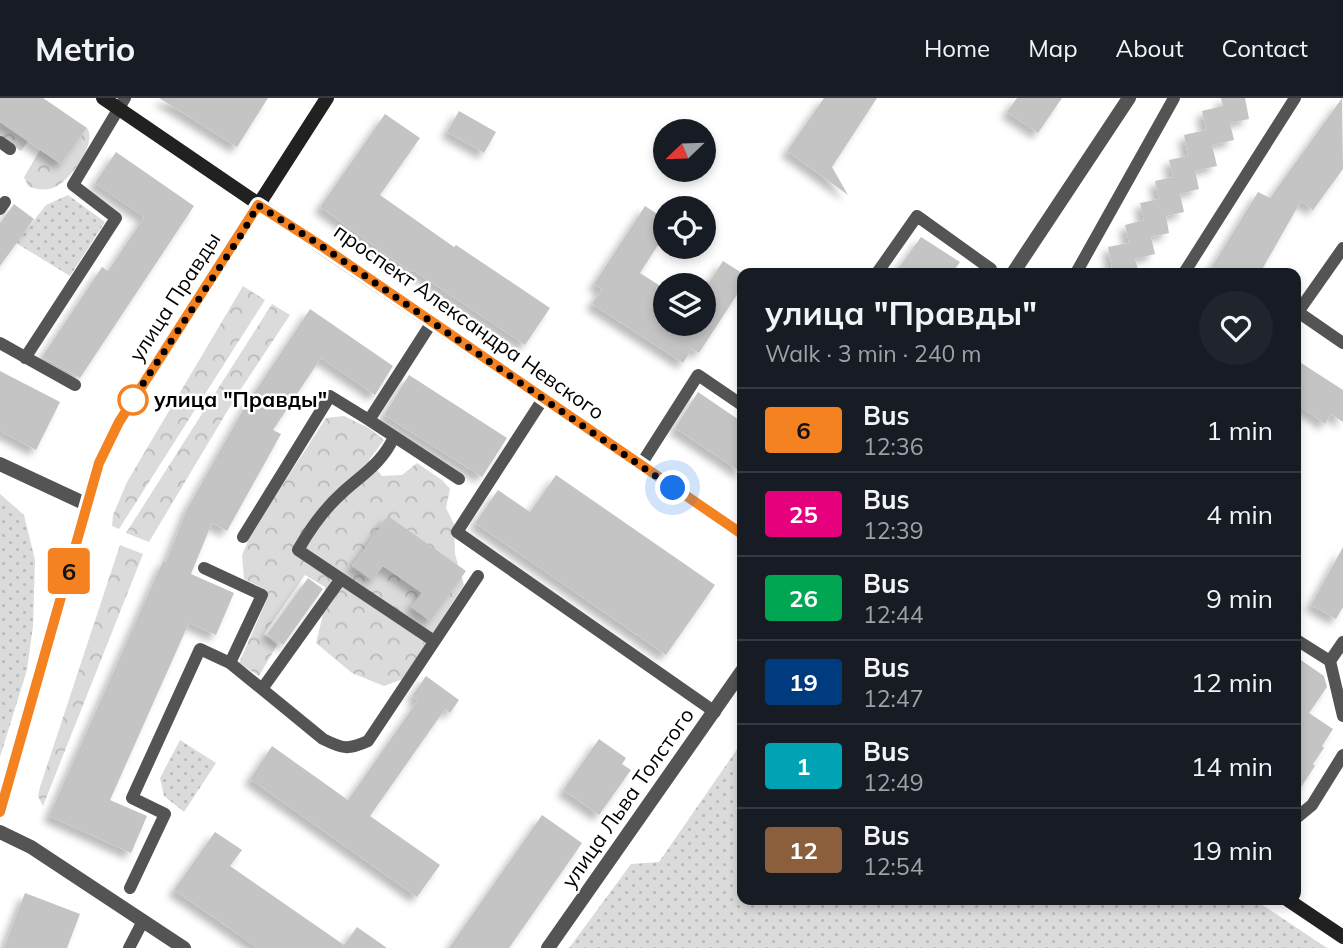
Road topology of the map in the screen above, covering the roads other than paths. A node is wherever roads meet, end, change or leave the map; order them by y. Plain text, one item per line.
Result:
1 (103, 98) edge
2 (327, 98) edge
3 (1129, 98) edge
4 (1174, 98) edge
5 (1295, 98) edge
6 (122, 103) edge
7 (258, 205) junction
8 (1343, 248) edge
9 (880, 268) edge
10 (990, 268) edge
11 (1016, 268) edge
12 (1079, 268) edge
13 (1187, 268) edge
14 (1301, 308) edge
15 (1301, 314) edge
16 (432, 322) junction
17 (0, 343) edge
18 (1343, 343) edge
19 (25, 358) junction
20 (75, 385) dead end
21 (543, 399) junction
22 (737, 402) edge
23 (369, 420) junction
24 (394, 436) junction
25 (0, 464) edge
26 (640, 466) junction
27 (459, 479) dead end
28 (86, 504) junction
29 (737, 531) edge
30 (243, 537) dead end
31 (204, 568) dead end
32 (478, 576) dead end
33 (340, 580) junction
34 (434, 641) junction
35 (1343, 642) edge
36 (1301, 643) edge
37 (1329, 661) junction
38 (230, 663) junction
39 (737, 679) edge
40 (262, 689) junction
41 (715, 712) junction
42 (1343, 716) edge
43 (1343, 755) edge
44 (0, 812) edge
45 (1301, 814) edge
46 (0, 832) edge
47 (130, 888) dead end
48 (1295, 905) edge
49 (143, 921) junction
50 (1343, 937) edge
51 (129, 948) edge
52 (184, 948) edge
53 (548, 948) edge

1 - 6 main road, проспект Александра Невского
2 - 7 main road, улица Правды
3 - 11 street
4 - 12 lane
5 - 13 lane
6 - 7 main road, проспект Александра Невского
6 - 19 lane
7 - 16 main road, проспект Александра Невского
7 - 28 main road, улица Правды
8 - 14 lane
9 - 10 lane
15 - 18 lane
16 - 21 main road, проспект Александра Невского
16 - 23 lane
17 - 19 lane
19 - 20 lane
21 - 26 main road, проспект Александра Невского
21 - 41 lane
22 - 26 lane
23 - 24 lane
23 - 30 lane
24 - 27 lane
24 - 33 lane
25 - 28 street
26 - 29 main road, проспект Александра Невского
28 - 44 main road, улица Правды
31 - 38 lane
32 - 34 lane
33 - 34 lane
33 - 40 lane
34 - 40 lane
35 - 37 lane
36 - 37 lane
37 - 42 lane
38 - 40 lane
38 - 47 lane
39 - 41 street, улица Льва Толстого
41 - 53 street, улица Льва Толстого
43 - 45 lane
46 - 49 street
48 - 50 main road
49 - 51 lane
49 - 52 street

